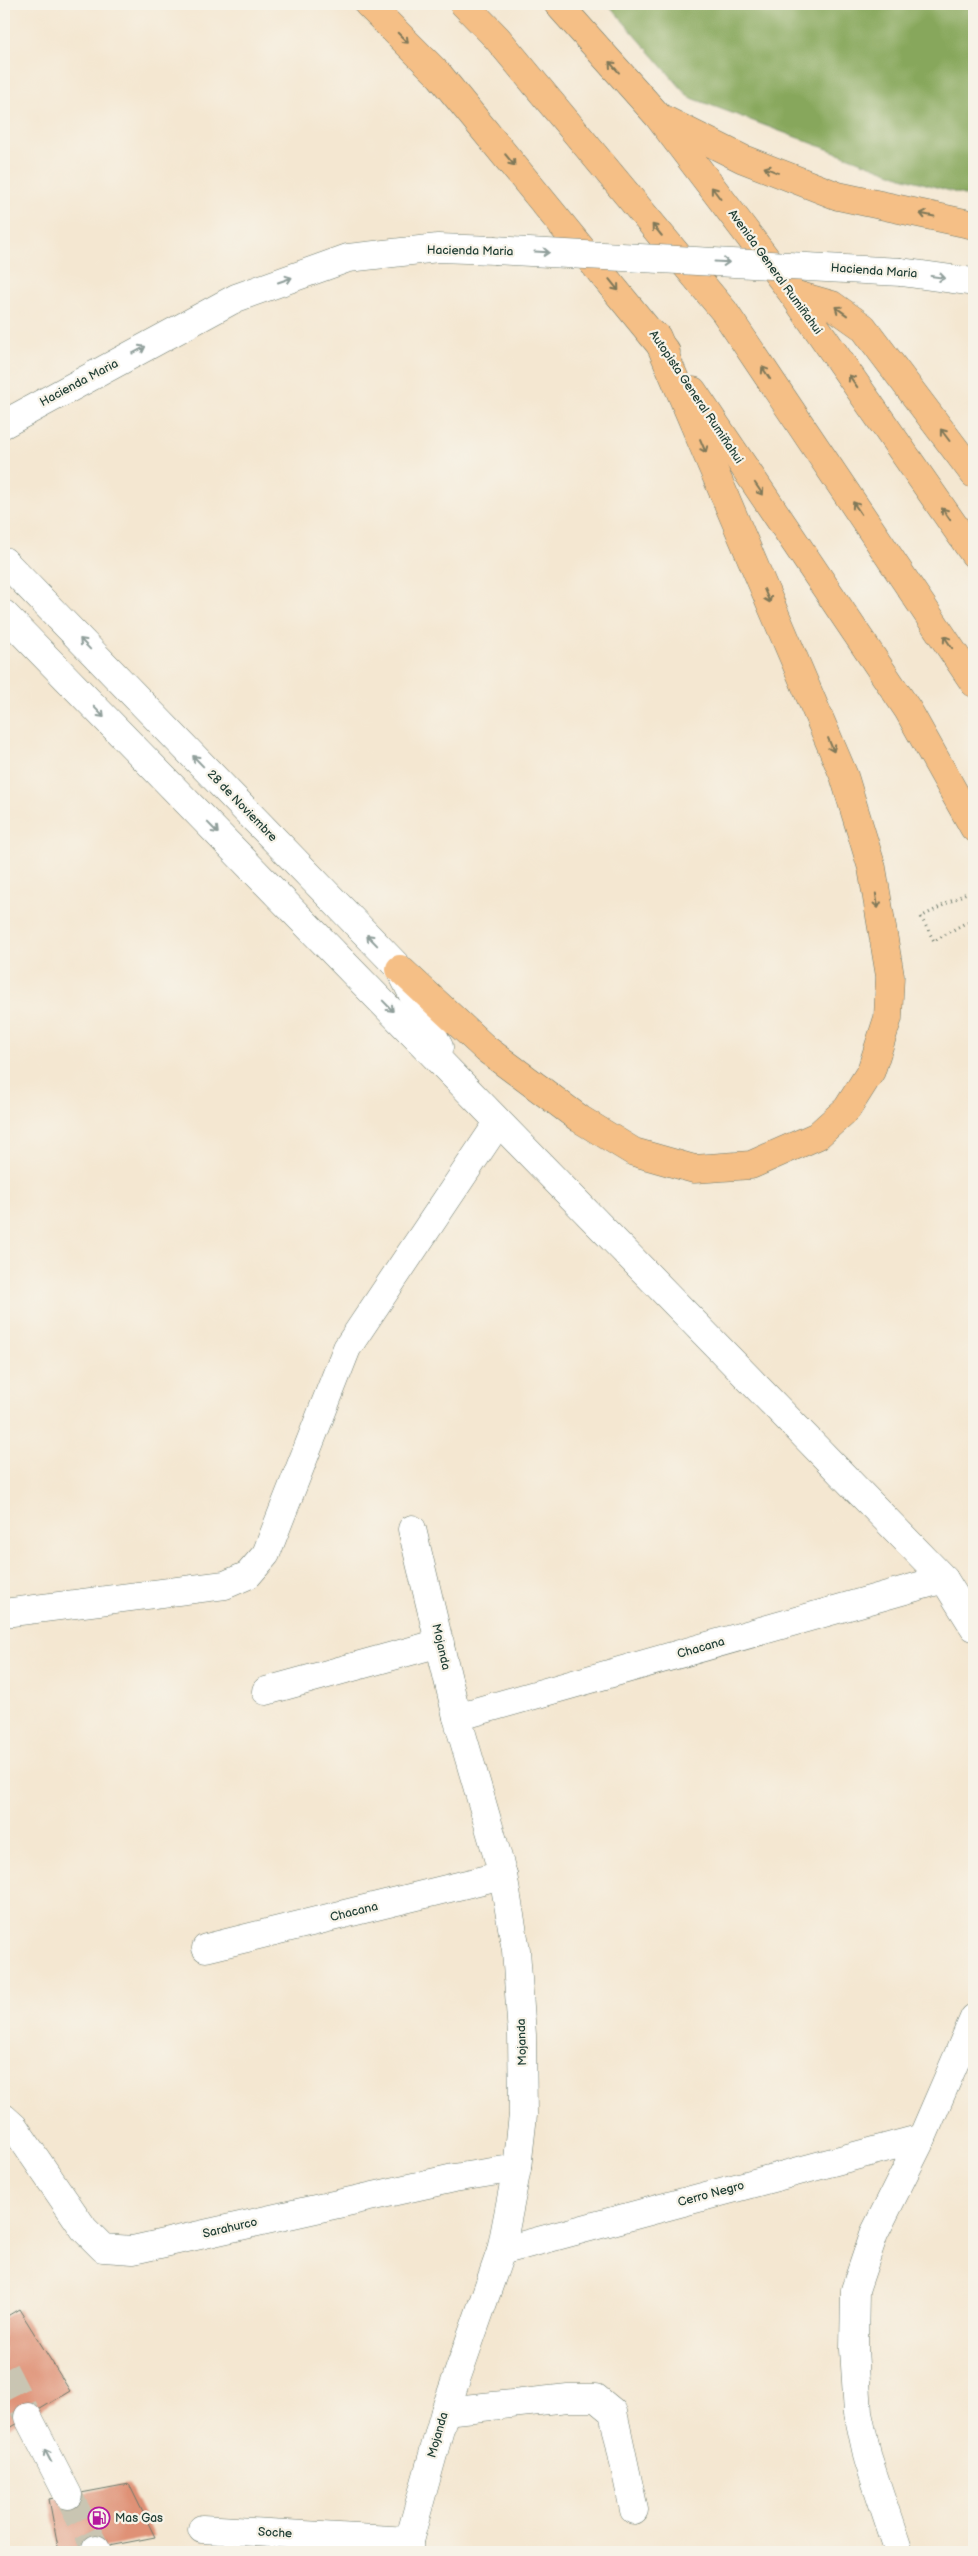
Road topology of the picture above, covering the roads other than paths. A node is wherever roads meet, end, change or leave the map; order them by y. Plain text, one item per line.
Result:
1 (368, 4) edge
2 (464, 4) edge
3 (558, 4) edge
4 (658, 116) junction
5 (974, 225) edge
6 (974, 282) edge
7 (793, 294) junction
8 (657, 337) junction
9 (4, 424) edge
10 (974, 474) edge
11 (974, 554) edge
12 (4, 561) edge
13 (4, 614) edge
14 (974, 683) edge
15 (974, 828) edge
16 (400, 969) junction
17 (451, 1071) junction
18 (498, 1123) junction
19 (412, 1529) dead end
20 (944, 1579) junction
21 (4, 1614) edge
22 (974, 1627) edge
23 (440, 1643) junction
24 (266, 1691) dead end
25 (457, 1717) junction
26 (503, 1875) junction
27 (206, 1948) dead end
28 (974, 2018) edge
29 (4, 2118) edge
30 (922, 2138) junction
31 (517, 2168) junction
32 (501, 2251) junction
33 (445, 2411) junction
34 (28, 2417) tunnel mouth
35 (68, 2496) tunnel mouth
36 (634, 2510) dead end
37 (202, 2529) dead end
38 (409, 2547) edge
39 (899, 2552) edge

1 -> 8 main road, Autopista General Rumiñahui
14 -> 2 main road
4 -> 3 main road, Avenida General Rumiñahui
5 -> 4 main road
7 -> 4 main road, Avenida General Rumiñahui
9 -> 6 street, Hacienda Maria, bridge
10 -> 7 main road
11 -> 7 main road, Avenida General Rumiñahui
8 -> 15 main road, Autopista General Rumiñahui
8 -> 16 main road
16 -> 12 street, 28 de Noviembre
13 -> 17 street
16 - 17 street, 28 de Noviembre
17 - 18 street
18 - 20 street
18 - 21 street
19 - 23 street, Mojanda
20 - 22 street
20 - 25 street, Chacana
23 - 24 street
23 - 25 street, Mojanda
25 - 26 street, Mojanda
26 - 27 street, Chacana
26 - 31 street, Mojanda
28 - 30 street
29 - 31 street, Sarahurco
30 - 32 street, Cerro Negro
30 - 39 street
31 - 32 street, Mojanda
32 - 33 street, Mojanda
33 - 36 street
33 - 38 street, Mojanda
35 -> 34 street
37 - 38 street, Soche

